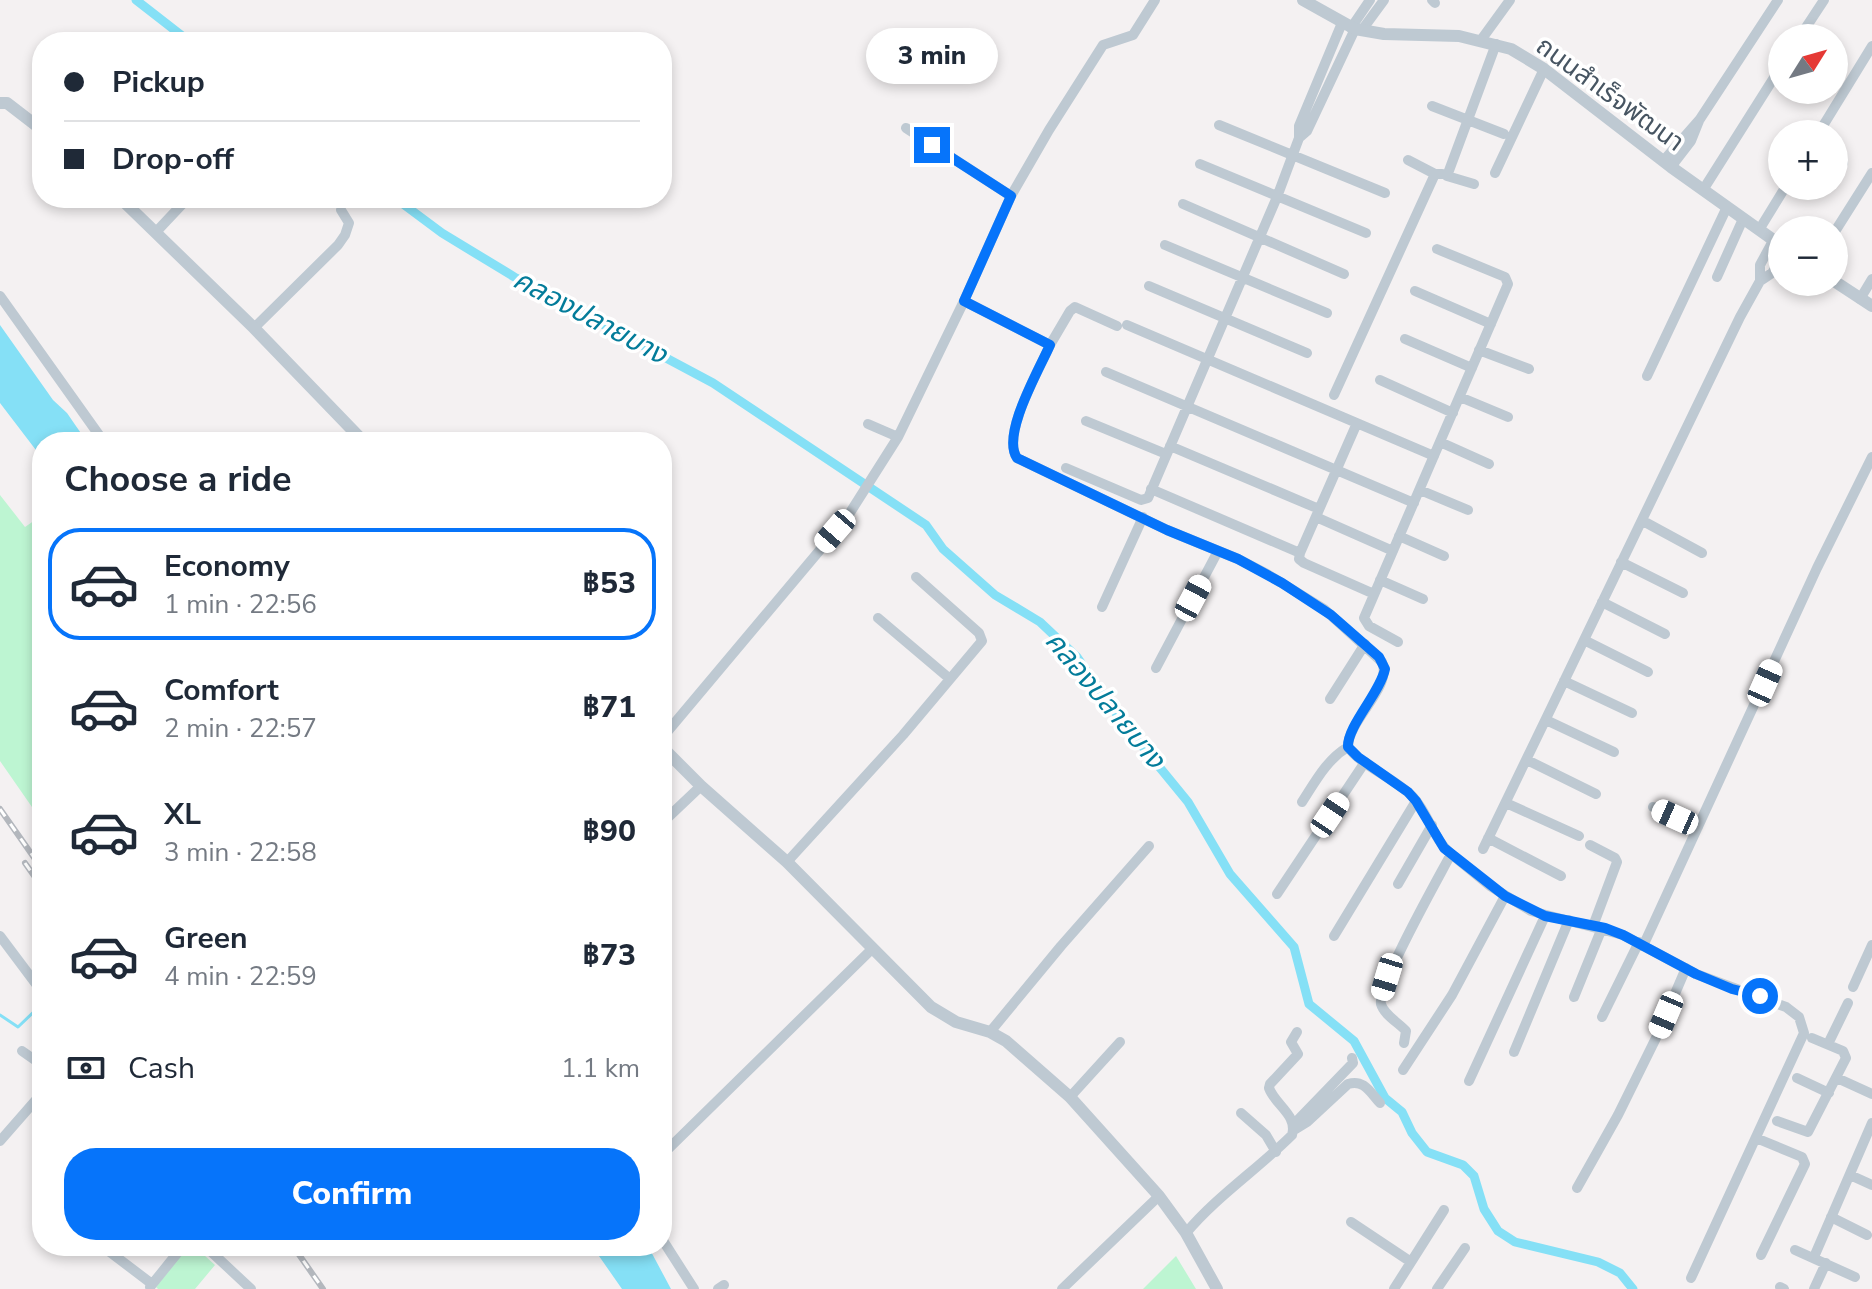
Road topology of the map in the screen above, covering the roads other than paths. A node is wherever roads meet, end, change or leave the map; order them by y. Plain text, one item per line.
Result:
1 (1155, 0) edge
2 (1303, 0) edge
3 (1370, 0) edge
4 (1384, 0) edge
5 (1510, 0) edge
6 (1778, 0) edge
7 (1824, 0) edge
8 (1808, 24) edge
9 (1352, 28) junction
10 (1481, 40) junction
11 (1496, 44) junction
12 (1872, 46) edge
13 (1544, 69) junction
14 (1768, 87) edge
15 (0, 103) edge
16 (1432, 106) dead end
17 (1469, 119) junction
18 (1827, 120) edge
19 (32, 122) edge
20 (1219, 125) dead end
21 (906, 128) dead end
22 (1504, 134) dead end
23 (1292, 157) junction
24 (1408, 160) dead end
25 (1200, 164) dead end
26 (1668, 164) junction
27 (1495, 173) dead end
28 (1872, 173) edge
29 (1435, 174) junction
30 (1447, 176) junction
31 (1474, 184) dead end
32 (1703, 190) junction
33 (1385, 193) dead end
34 (1011, 196) junction
35 (1277, 197) junction
36 (1777, 200) edge
37 (1183, 204) dead end
38 (1727, 207) junction
39 (131, 208) edge
40 (179, 208) edge
41 (341, 210) dead end
42 (1846, 216) edge
43 (1743, 219) junction
44 (1759, 230) junction
45 (156, 232) junction
46 (1366, 233) dead end
47 (1768, 236) edge
48 (1259, 238) junction
49 (1165, 245) dead end
50 (1437, 249) dead end
51 (1768, 255) edge
52 (1344, 274) dead end
53 (1768, 276) edge
54 (1717, 277) dead end
55 (1242, 278) junction
56 (1872, 279) edge
57 (1760, 281) junction
58 (1149, 286) dead end
59 (1415, 291) dead end
60 (1848, 291) edge
61 (0, 296) edge
62 (1860, 299) junction
63 (964, 301) junction
64 (1872, 306) edge
65 (1327, 313) dead end
66 (1225, 319) junction
67 (1491, 324) junction
68 (254, 328) junction
69 (1405, 339) dead end
70 (1050, 345) junction
71 (1479, 350) junction
72 (1307, 353) dead end
73 (1207, 359) junction
74 (1472, 368) junction
75 (1529, 369) dead end
76 (1106, 372) dead end
77 (1647, 376) dead end
78 (1380, 380) dead end
79 (1334, 395) dead end
80 (1460, 397) junction
81 (1188, 406) junction
82 (1453, 413) junction
83 (1508, 417) dead end
84 (1086, 421) dead end
85 (1357, 423) junction
86 (868, 424) dead end
87 (97, 432) edge
88 (354, 432) edge
89 (898, 437) junction
90 (1440, 442) junction
91 (1168, 450) junction
92 (1434, 456) junction
93 (1872, 457) edge
94 (1489, 464) dead end
95 (1066, 468) dead end
96 (1337, 469) junction
97 (1151, 489) junction
98 (1420, 490) junction
99 (1414, 503) junction
100 (1468, 510) dead end
101 (1318, 513) junction
102 (1143, 517) junction
103 (1643, 521) junction
104 (1399, 536) junction
105 (1218, 551) junction
106 (1393, 551) junction
107 (1300, 553) junction
108 (1702, 553) dead end
109 (1444, 556) dead end
110 (1621, 562) junction
111 (916, 577) dead end
112 (1380, 580) junction
113 (1683, 593) dead end
114 (1374, 594) junction
115 (1423, 599) dead end
116 (1602, 602) junction
117 (1102, 607) dead end
118 (878, 618) dead end
119 (1665, 634) dead end
120 (1584, 640) junction
121 (1398, 642) dead end
122 (1365, 644) junction
123 (1156, 668) dead end
124 (1648, 672) dead end
125 (950, 679) junction
126 (1564, 681) junction
127 (1330, 699) dead end
128 (1632, 713) dead end
129 (1546, 720) junction
130 (672, 726) edge
131 (1348, 747) junction
132 (1614, 752) dead end
133 (672, 757) edge
134 (1527, 760) junction
135 (1365, 762) junction
136 (701, 786) junction
137 (1596, 794) dead end
138 (1416, 801) junction
139 (1302, 802) dead end
140 (1506, 803) junction
141 (1653, 807) dead end
142 (672, 814) edge
143 (1432, 825) junction
144 (1698, 827) junction
145 (1579, 836) dead end
146 (1590, 845) dead end
147 (1149, 846) dead end
148 (1451, 854) junction
149 (787, 862) junction
150 (1561, 876) dead end
151 (1398, 884) dead end
152 (1277, 894) dead end
153 (1505, 896) junction
154 (1545, 916) junction
155 (1569, 920) junction
156 (1598, 927) junction
157 (0, 936) edge
158 (1334, 936) dead end
159 (1641, 943) junction
160 (1872, 945) edge
161 (872, 949) junction
162 (1686, 968) junction
163 (32, 979) edge
164 (1853, 987) dead end
165 (1574, 997) dead end
166 (1848, 1003) dead end
167 (1602, 1017) dead end
168 (990, 1032) junction
169 (1297, 1032) dead end
170 (1812, 1038) dead end
171 (1120, 1042) dead end
172 (1404, 1043) dead end
173 (1828, 1044) junction
174 (22, 1051) dead end
175 (1514, 1052) dead end
176 (32, 1058) edge
177 (1352, 1058) dead end
178 (1403, 1070) dead end
179 (1797, 1078) dead end
180 (1837, 1078) junction
181 (1469, 1081) dead end
182 (1829, 1093) junction
183 (1872, 1094) edge
184 (1070, 1097) junction
185 (1380, 1103) dead end
186 (32, 1104) edge
187 (1241, 1113) dead end
188 (1777, 1121) dead end
189 (1872, 1123) edge
190 (1294, 1127) junction
191 (1756, 1138) junction
192 (0, 1141) edge
193 (672, 1145) edge
194 (1276, 1152) junction
195 (1850, 1175) junction
196 (1872, 1185) edge
197 (1577, 1188) dead end
198 (1159, 1196) junction
199 (1444, 1210) dead end
200 (1831, 1217) junction
201 (1351, 1222) dead end
202 (1186, 1233) junction
203 (1867, 1235) dead end
204 (1465, 1248) dead end
205 (1795, 1250) dead end
206 (672, 1255) edge
207 (1761, 1255) dead end
208 (114, 1256) edge
209 (175, 1256) edge
210 (216, 1256) edge
211 (1814, 1257) junction
212 (1411, 1262) junction
213 (1826, 1263) junction
214 (1855, 1277) dead end
215 (1691, 1278) dead end
216 (150, 1287) edge
217 (251, 1289) edge
218 (694, 1289) edge
219 (1062, 1289) edge
220 (1217, 1289) edge
221 (1394, 1289) edge
222 (1437, 1289) edge
223 (1814, 1289) edge

1 - 34 street
2 - 9 street, ถนนสำเร็จพัฒนา
3 - 9 street
4 - 9 street
5 - 10 street
6 - 26 street
7 - 8 street
9 - 10 street, ถนนสำเร็จพัฒนา
9 - 23 street
10 - 11 street, ถนนสำเร็จพัฒนา
11 - 13 street, ถนนสำเร็จพัฒนา
11 - 17 street
12 - 18 street
13 - 26 street, ถนนสำเร็จพัฒนา
13 - 27 street
14 - 32 street
15 - 19 street
16 - 17 street
17 - 22 street
17 - 30 street
20 - 23 street
21 - 34 street
23 - 33 street
23 - 35 street
24 - 29 street
25 - 35 street
26 - 32 street, ถนนสำเร็จพัฒนา
28 - 42 street
29 - 30 street
29 - 79 street
30 - 31 street
32 - 38 street, ถนนสำเร็จพัฒนา
34 - 63 street
35 - 46 street
35 - 48 street
36 - 44 street
37 - 48 street
38 - 43 street, ถนนสำเร็จพัฒนา
38 - 77 street
39 - 45 street
40 - 45 street
41 - 68 street
43 - 44 street, ถนนสำเร็จพัฒนา
43 - 54 street
44 - 47 street, ถนนสำเร็จพัฒนา
45 - 68 street
48 - 52 street
48 - 55 street
49 - 55 street
50 - 67 street
51 - 57 street
53 - 57 street
55 - 65 street
55 - 66 street
56 - 62 street
57 - 103 street
58 - 66 street
59 - 67 street
60 - 62 street
61 - 87 street
62 - 64 street
63 - 70 street
63 - 89 street
66 - 72 street
66 - 73 street
67 - 71 street
68 - 88 street
69 - 74 street
70 - 73 street
70 - 102 street
71 - 74 street
71 - 75 street
73 - 81 street
73 - 85 street
74 - 80 street
76 - 81 street
78 - 82 street
80 - 82 street
80 - 83 street
81 - 91 street
81 - 96 street
82 - 90 street
84 - 91 street
85 - 92 street
85 - 96 street
86 - 89 street
89 - 130 street
90 - 92 street
90 - 94 street
91 - 97 street
91 - 101 street
92 - 98 street
93 - 144 street
95 - 97 street
96 - 99 street
96 - 101 street
97 - 107 street
98 - 99 street
98 - 100 street
99 - 104 street
101 - 106 street
101 - 107 street
102 - 105 street
102 - 117 street
103 - 108 street
103 - 110 street
104 - 106 street
104 - 109 street
105 - 122 street
105 - 123 street
106 - 112 street
107 - 114 street
110 - 113 street
110 - 116 street
111 - 125 street
112 - 114 street
112 - 115 street
114 - 121 street
116 - 119 street
116 - 120 street
118 - 125 street
120 - 124 street
120 - 126 street
122 - 127 street
122 - 131 street
125 - 149 street
126 - 128 street
126 - 129 street
129 - 132 street
129 - 134 street
131 - 135 street
131 - 139 street
133 - 136 street
134 - 137 street
134 - 140 street
135 - 138 street
135 - 152 street
136 - 142 street
136 - 149 street
138 - 143 street
138 - 158 street
140 - 145 street
140 - 150 street
141 - 144 street
143 - 148 street
143 - 151 street
144 - 159 street
146 - 156 street
147 - 168 street
148 - 153 street
148 - 172 street
149 - 161 street
153 - 154 street
153 - 178 street
154 - 155 street
154 - 181 street
155 - 156 street
155 - 175 street
156 - 159 street
156 - 165 street
157 - 163 street
159 - 162 street
159 - 167 street
160 - 164 street
161 - 168 street
161 - 193 street
162 - 191 street
162 - 197 street
166 - 173 street
168 - 184 street
169 - 190 street
170 - 173 street
171 - 184 street
173 - 180 street
174 - 176 street
177 - 190 street
179 - 182 street
180 - 182 street
180 - 183 street
182 - 188 street
184 - 198 street
185 - 190 street
186 - 192 street
187 - 194 street
189 - 195 street
190 - 194 street
191 - 207 street
191 - 215 street
194 - 202 street
195 - 196 street
195 - 200 street
198 - 202 street
198 - 219 street
199 - 212 street
200 - 203 street
200 - 211 street
201 - 212 street
202 - 220 street
204 - 222 street
205 - 211 street
206 - 218 street
208 - 216 street
209 - 216 street
210 - 217 street
211 - 213 street
212 - 221 street
213 - 214 street
213 - 223 street

